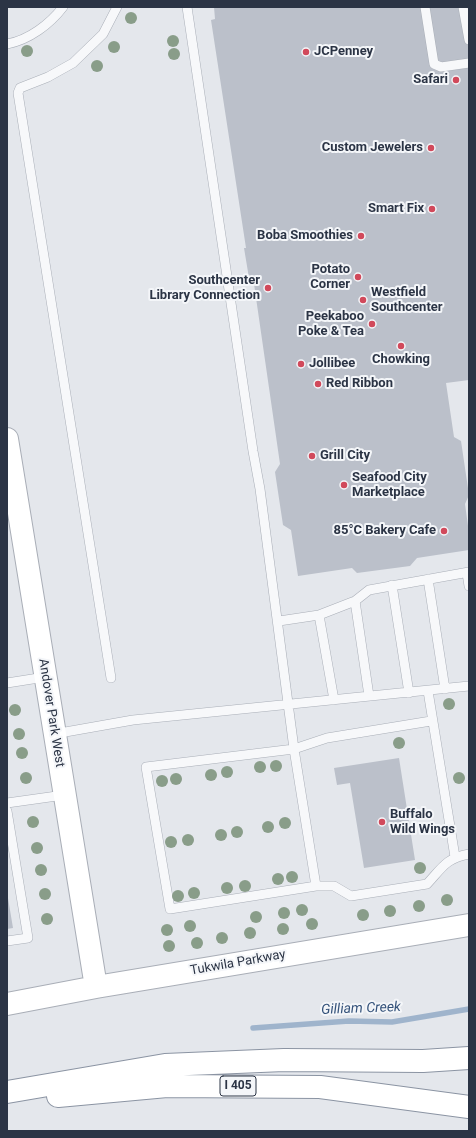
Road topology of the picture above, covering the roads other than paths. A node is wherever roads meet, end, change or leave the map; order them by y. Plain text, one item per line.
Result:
1 (63, 7) edge
2 (117, 7) edge
3 (187, 7) edge
4 (426, 7) edge
5 (463, 7) edge
6 (469, 40) edge
7 (7, 44) edge
8 (469, 63) edge
9 (7, 440) edge
10 (468, 572) edge
11 (428, 579) junction
12 (392, 585) junction
13 (469, 586) edge
14 (355, 601) junction
15 (319, 615) junction
16 (278, 621) junction
17 (45, 677) junction
18 (111, 678) dead end
19 (7, 683) edge
20 (469, 686) edge
21 (445, 689) junction
22 (428, 691) junction
23 (409, 693) junction
24 (369, 696) junction
25 (334, 700) junction
26 (288, 705) junction
27 (431, 721) junction
28 (54, 734) junction
29 (294, 749) junction
30 (64, 794) junction
31 (7, 803) edge
32 (7, 811) edge
33 (469, 854) edge
34 (455, 856) junction
35 (316, 886) junction
36 (469, 925) edge
37 (7, 941) edge
38 (96, 987) junction
39 (7, 1004) edge
40 (469, 1058) edge
41 (7, 1092) edge
42 (7, 1100) edge
43 (469, 1106) edge

1 - 7 lane
2 - 18 lane
3 - 16 lane
4 - 8 lane
5 - 6 lane
9 - 17 main road, Andover Park West
10 - 11 lane
10 - 13 lane
11 - 12 lane
11 - 21 lane
12 - 14 lane
12 - 23 lane
14 - 15 lane
14 - 24 lane
15 - 16 lane
15 - 25 lane
16 - 26 lane
17 - 19 lane
17 - 28 main road, Andover Park West
20 - 21 lane
21 - 22 lane
22 - 23 lane
22 - 27 lane
23 - 24 lane
24 - 25 lane
25 - 26 lane
26 - 28 lane
26 - 29 lane
27 - 29 lane
27 - 34 lane
28 - 30 main road, Andover Park West
29 - 35 lane
29 - 35 lane
30 - 31 lane
30 - 38 main road, Andover Park West
32 - 37 lane
33 - 34 lane
34 - 35 lane
36 - 38 main road, Tukwila Parkway
38 - 39 main road, Tukwila Parkway
40 - 41 main road
42 - 43 main road, I 405

